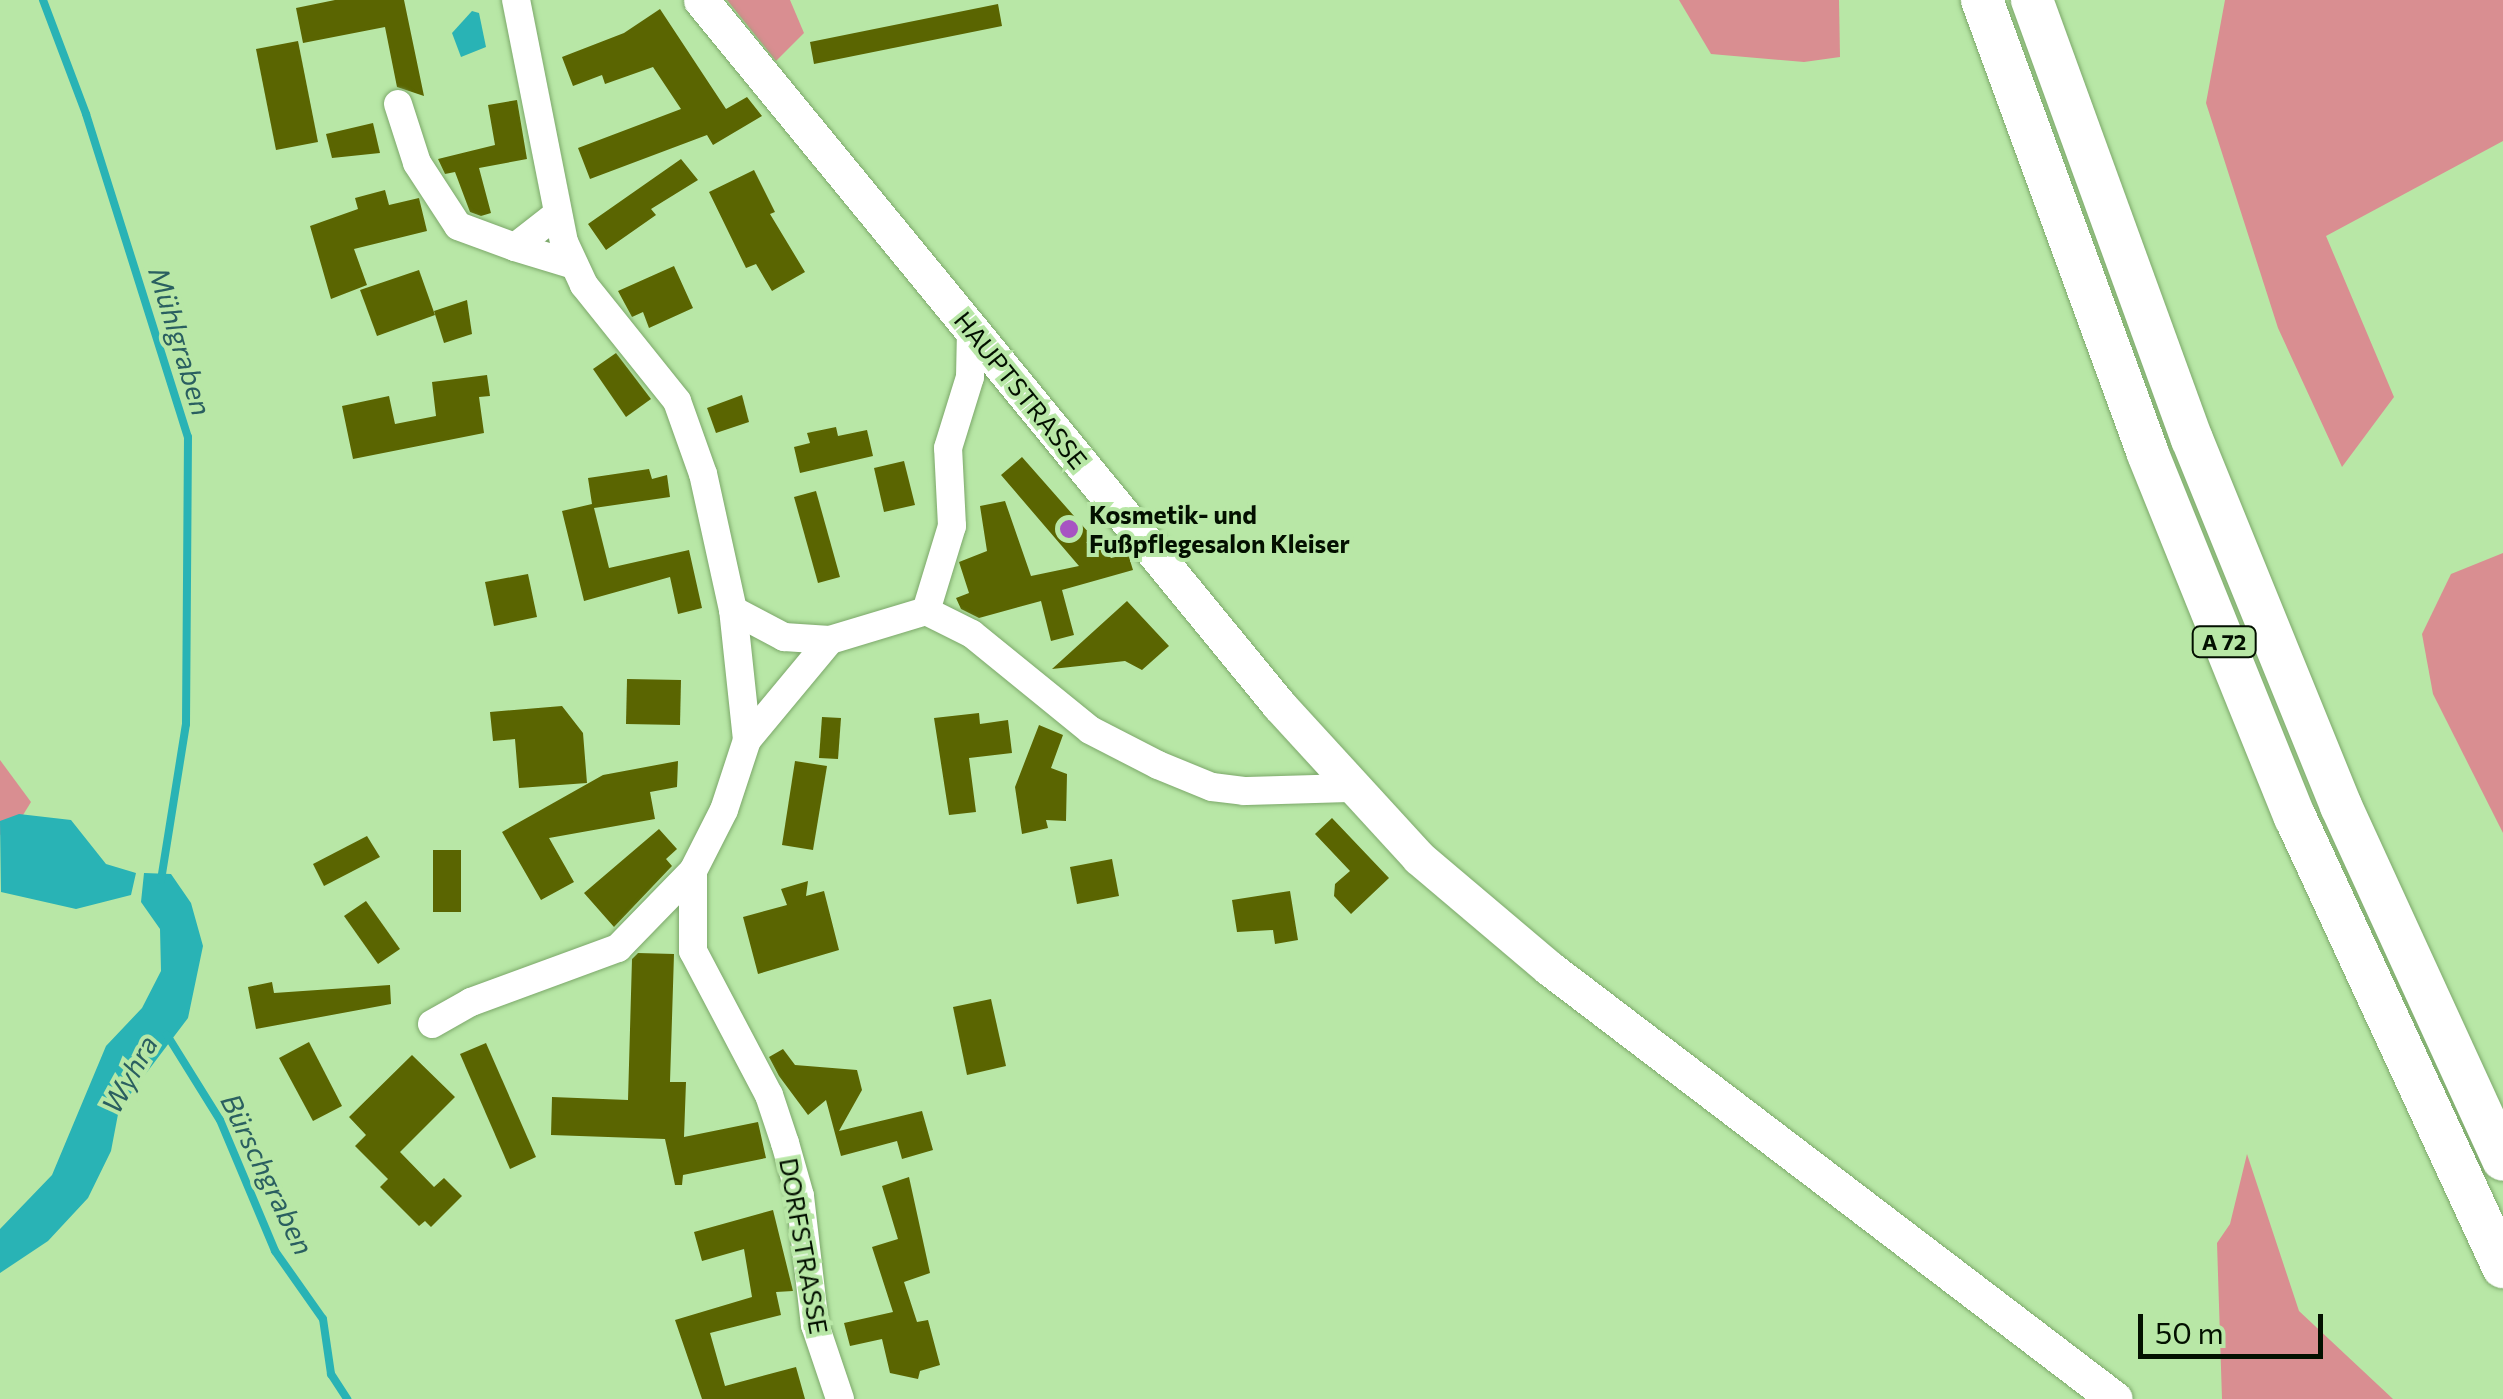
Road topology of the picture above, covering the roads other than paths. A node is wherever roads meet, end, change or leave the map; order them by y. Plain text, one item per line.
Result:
1 (516, 0) edge
2 (701, 0) edge
3 (1982, 0) edge
4 (2032, 0) edge
5 (398, 104) dead end
6 (556, 215) junction
7 (515, 248) junction
8 (574, 265) junction
9 (972, 330) junction
10 (734, 610) junction
11 (926, 611) junction
12 (830, 640) junction
13 (747, 740) junction
14 (1352, 788) junction
15 (693, 872) junction
16 (432, 1024) dead end
17 (2503, 1160) edge
18 (2503, 1267) edge
19 (840, 1399) edge
20 (2115, 1399) edge

1 - 6 street, DORFSTRASSE
2 - 9 main road, HAUPTSTRASSE
3 - 18 highway, A 72
4 - 17 highway, A 72
5 - 7 street
6 - 7 street
6 - 8 street, DORFSTRASSE
7 - 8 street
8 - 10 street, DORFSTRASSE
9 - 11 street
9 - 14 main road, HAUPTSTRASSE
10 - 12 street
10 - 13 street, DORFSTRASSE
11 - 12 street
11 - 14 street
12 - 13 street, DORFSTRASSE
13 - 15 street, DORFSTRASSE
14 - 20 main road, HAUPTSTRASSE
15 - 16 street, DORFSTRASSE
15 - 19 street, DORFSTRASSE

